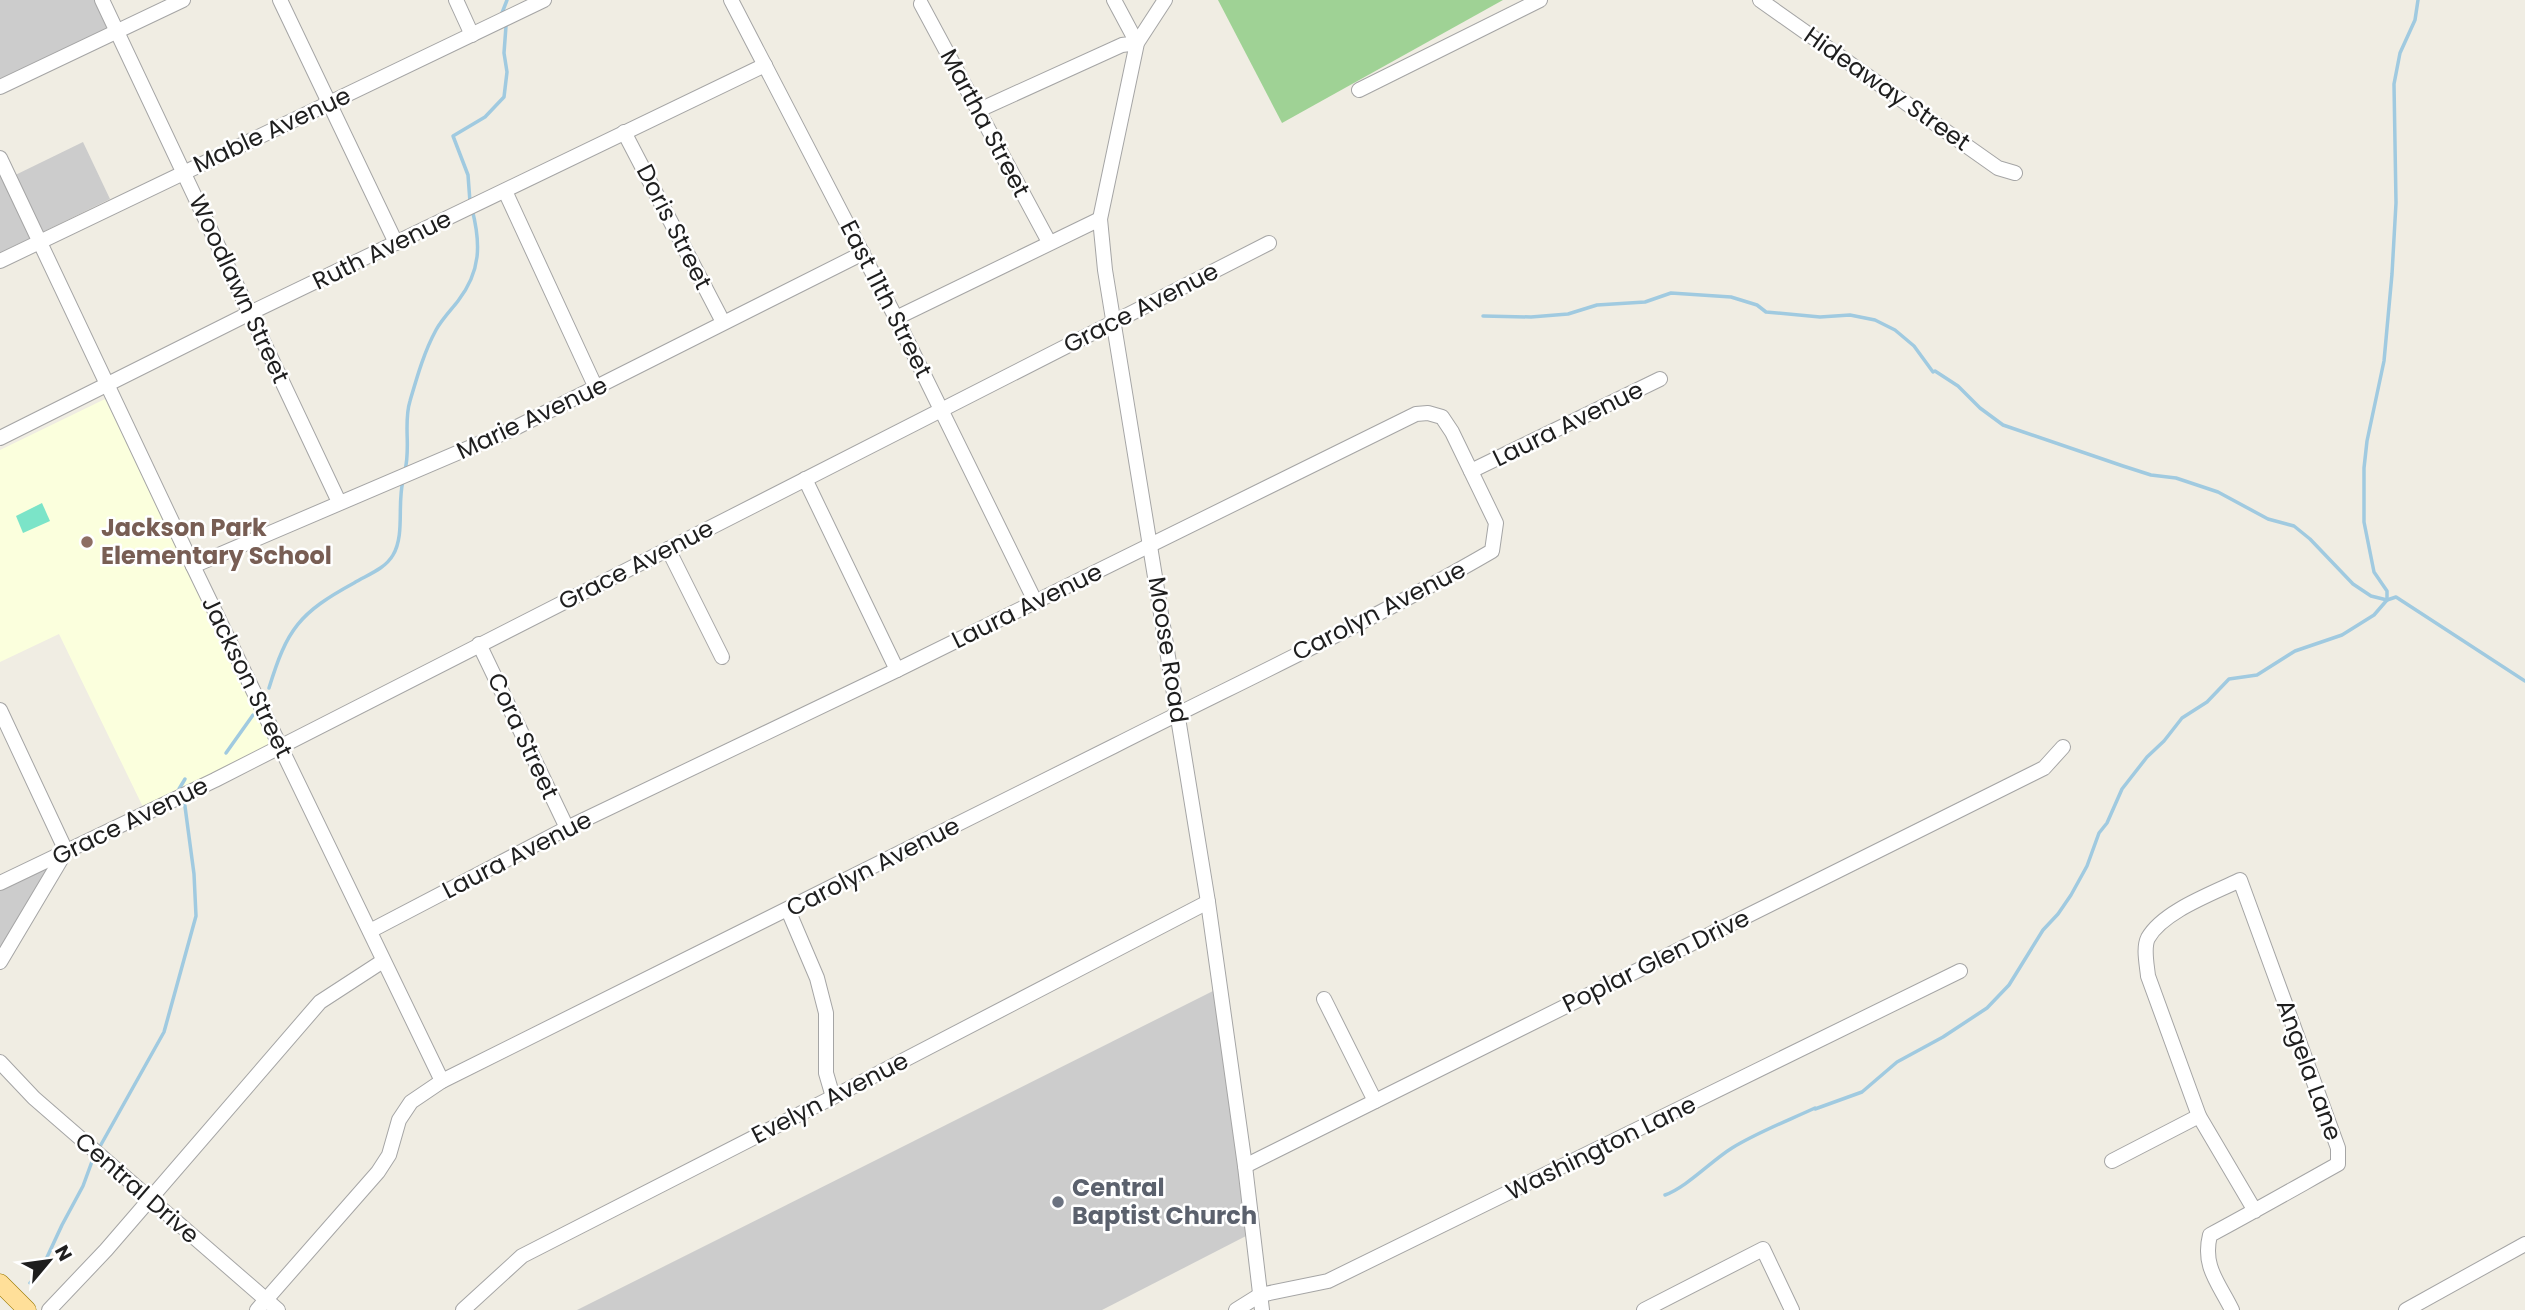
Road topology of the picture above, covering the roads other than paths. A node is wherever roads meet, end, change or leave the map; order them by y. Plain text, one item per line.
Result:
1 (102, 0) edge
2 (183, 0) edge
3 (280, 0) edge
4 (456, 0) edge
5 (544, 0) edge
6 (731, 0) edge
7 (1114, 0) edge
8 (1165, 0) edge
9 (1540, 0) edge
10 (1760, 0) edge
11 (921, 4) dead end
12 (117, 32) junction
13 (472, 35) junction
14 (1137, 43) junction
15 (765, 65) junction
16 (0, 87) edge
17 (1359, 90) dead end
18 (330, 102) junction
19 (979, 110) junction
20 (624, 132) junction
21 (0, 158) edge
22 (184, 172) junction
23 (2015, 173) dead end
24 (505, 191) junction
25 (1100, 219) junction
26 (1049, 242) junction
27 (39, 243) junction
28 (396, 243) junction
29 (1269, 243) dead end
30 (863, 253) junction
31 (0, 261) edge
32 (250, 313) junction
33 (896, 318) junction
34 (723, 322) junction
35 (1114, 322) junction
36 (1660, 379) dead end
37 (107, 384) junction
38 (596, 388) junction
39 (942, 410) junction
40 (0, 438) edge
41 (1471, 471) junction
42 (804, 479) junction
43 (339, 502) junction
44 (1152, 545) junction
45 (668, 549) junction
46 (193, 566) junction
47 (1035, 601) junction
48 (479, 644) junction
49 (722, 657) dead end
50 (897, 670) junction
51 (0, 710) edge
52 (1178, 713) junction
53 (281, 746) junction
54 (2063, 747) dead end
55 (567, 828) junction
56 (66, 851) junction
57 (0, 883) edge
58 (1208, 902) junction
59 (788, 910) junction
60 (370, 931) junction
61 (0, 961) edge
62 (383, 961) junction
63 (1960, 971) dead end
64 (1324, 999) dead end
65 (0, 1062) edge
66 (442, 1081) junction
67 (833, 1097) junction
68 (1375, 1101) junction
69 (2199, 1116) junction
70 (2112, 1161) dead end
71 (1245, 1167) junction
72 (150, 1200) junction
73 (2255, 1211) junction
74 (2525, 1244) edge
75 (0, 1283) edge
76 (1261, 1303) edge
77 (261, 1305) edge
78 (2415, 1308) edge
79 (27, 1310) edge
80 (49, 1310) edge
81 (278, 1310) edge
82 (463, 1310) edge
83 (1236, 1310) edge
84 (1644, 1310) edge
85 (1791, 1310) edge
86 (2232, 1310) edge

1 - 12 street, Woodlawn Street
2 - 12 street
3 - 18 street
4 - 13 street
5 - 13 street, Mable Avenue
6 - 15 street, East 11th Street
7 - 14 street
8 - 14 street, Moose Road
9 - 17 street
10 - 23 street, Hideaway Street
11 - 19 street, Martha Street
12 - 16 street
12 - 22 street, Woodlawn Street
13 - 18 street, Mable Avenue
14 - 19 street
14 - 25 street, Moose Road
15 - 20 street, Ruth Avenue
15 - 30 street, East 11th Street
18 - 22 street, Mable Avenue
18 - 28 street
19 - 26 street, Martha Street
20 - 24 street, Ruth Avenue
20 - 34 street, Doris Street
21 - 27 street, Jackson Street
22 - 27 street, Mable Avenue
22 - 32 street, Woodlawn Street
24 - 28 street, Ruth Avenue
24 - 38 street
25 - 26 street
25 - 35 street, Moose Road
26 - 33 street
27 - 31 street, Mable Avenue
27 - 37 street, Jackson Street
28 - 32 street, Ruth Avenue
29 - 35 street, Grace Avenue
30 - 33 street, East 11th Street
30 - 34 street, Marie Avenue
32 - 37 street, Ruth Avenue
32 - 43 street, Woodlawn Street
33 - 39 street, East 11th Street
34 - 38 street, Marie Avenue
35 - 39 street, Grace Avenue
35 - 44 street, Moose Road
36 - 41 street, Laura Avenue
37 - 40 street, Ruth Avenue
37 - 46 street, Jackson Street
38 - 43 street, Marie Avenue
39 - 42 street, Grace Avenue
39 - 47 street, East 11th Street
41 - 44 street, Laura Avenue
41 - 52 street, Carolyn Avenue
42 - 45 street, Grace Avenue
42 - 50 street
43 - 46 street, Marie Avenue
44 - 47 street, Laura Avenue
44 - 52 street, Moose Road
45 - 48 street, Grace Avenue
45 - 49 street
46 - 53 street, Jackson Street
47 - 50 street, Laura Avenue
48 - 53 street, Grace Avenue
48 - 55 street, Cora Street
50 - 55 street, Laura Avenue
51 - 56 street
52 - 58 street, Moose Road
52 - 59 street, Carolyn Avenue
53 - 56 street, Grace Avenue
53 - 60 street, Jackson Street
54 - 68 street, Poplar Glen Drive
55 - 60 street, Laura Avenue
56 - 57 street, Grace Avenue
56 - 61 street
58 - 67 street, Evelyn Avenue
58 - 71 street, Moose Road
59 - 66 street, Carolyn Avenue
59 - 67 street
60 - 62 street, Jackson Street
62 - 66 street, Jackson Street
62 - 72 street
63 - 76 street, Washington Lane
64 - 68 street
65 - 72 street, Central Drive
66 - 77 street, Carolyn Avenue
67 - 82 street, Evelyn Avenue
68 - 71 street, Poplar Glen Drive
69 - 70 street
69 - 73 street
69 - 73 street, Angela Lane
71 - 76 street, Moose Road
72 - 77 street, Central Drive
72 - 80 street
73 - 86 street, Angela Lane
74 - 78 street
75 - 79 main road
76 - 83 street, Washington Lane
77 - 81 street, Central Drive
84 - 85 street

